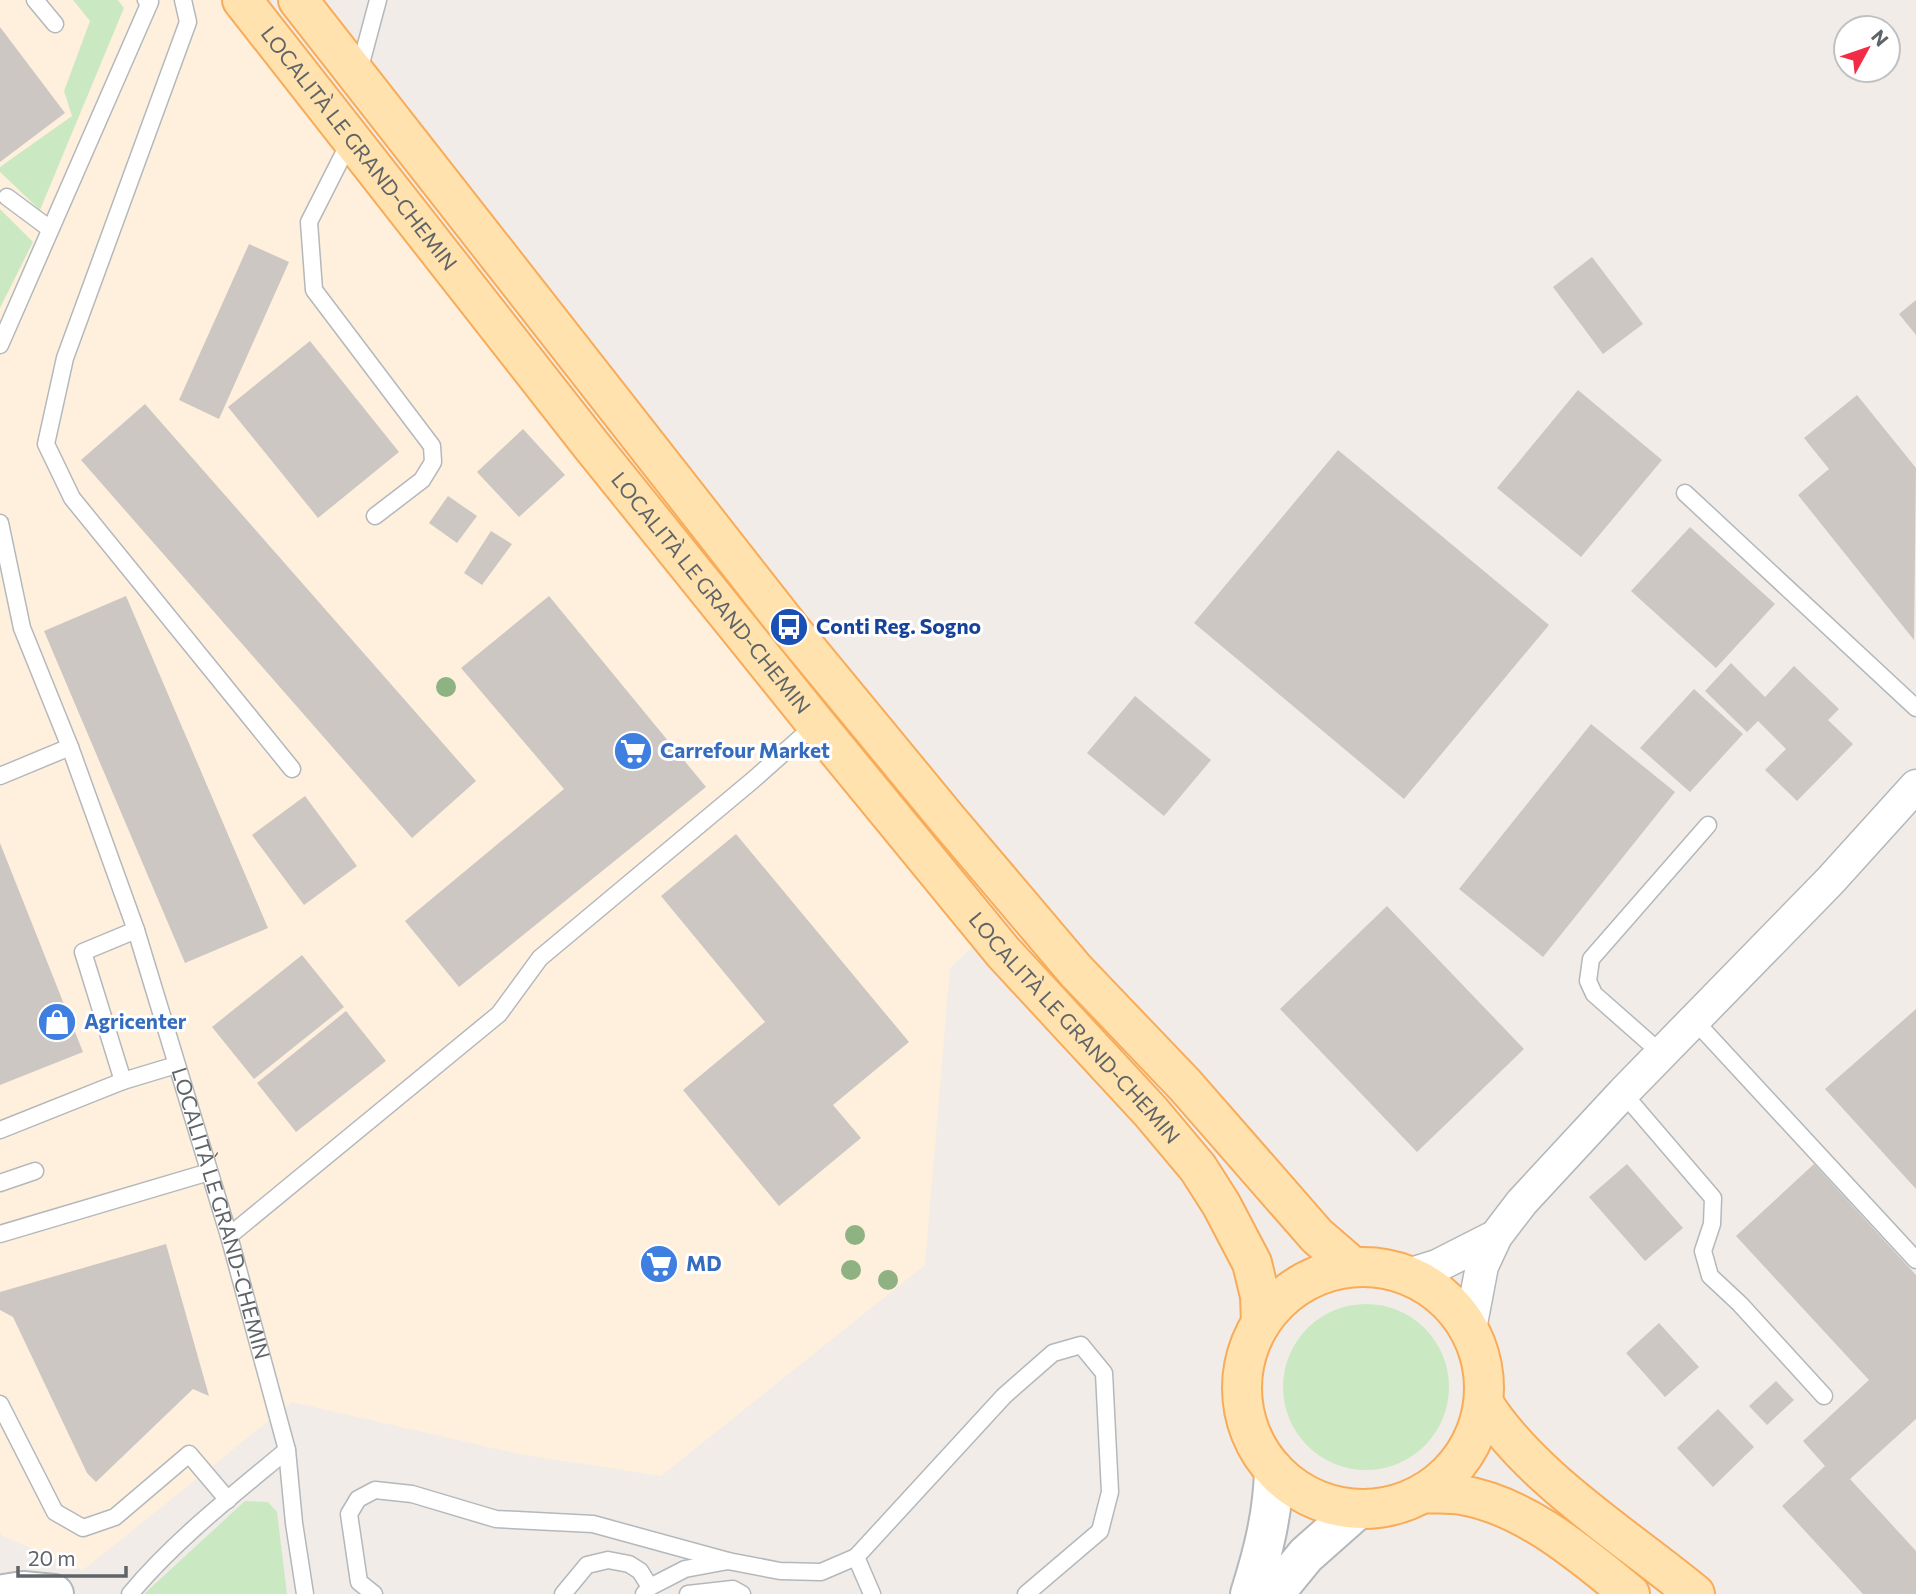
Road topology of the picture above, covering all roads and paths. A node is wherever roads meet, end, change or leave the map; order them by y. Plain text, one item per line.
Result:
1 (35, 0) edge
2 (183, 0) edge
3 (242, 0) edge
4 (298, 0) edge
5 (379, 0) edge
6 (150, 1) edge
7 (55, 24) dead end
8 (357, 77) junction
9 (352, 138) junction
10 (7, 197) dead end
11 (50, 229) junction
12 (0, 345) edge
13 (1685, 492) dead end
14 (375, 516) dead end
15 (0, 523) edge
16 (1916, 708) edge
17 (816, 724) junction
18 (70, 747) junction
19 (292, 769) dead end
20 (0, 776) edge
21 (1916, 786) edge
22 (1708, 825) dead end
23 (136, 930) junction
24 (1695, 1021) junction
25 (1662, 1054) junction
26 (176, 1065) junction
27 (123, 1081) junction
28 (1623, 1093) junction
29 (0, 1130) edge
30 (35, 1171) dead end
31 (209, 1172) junction
32 (0, 1183) edge
33 (0, 1234) edge
34 (229, 1236) junction
35 (1496, 1236) junction
36 (1916, 1260) edge
37 (1353, 1267) junction
38 (1408, 1275) junction
39 (1261, 1322) junction
40 (1470, 1329) junction
41 (1824, 1396) dead end
42 (0, 1404) edge
43 (1484, 1404) junction
44 (287, 1450) junction
45 (1274, 1470) junction
46 (1424, 1493) junction
47 (228, 1500) junction
48 (1358, 1509) junction
49 (856, 1557) junction
50 (728, 1561) junction
51 (647, 1590) edge
52 (130, 1594) edge
53 (305, 1594) edge
54 (374, 1594) edge
55 (563, 1594) edge
56 (688, 1594) edge
57 (742, 1594) edge
58 (872, 1594) edge
59 (1026, 1594) edge
60 (1250, 1594) edge
61 (1274, 1594) edge
62 (1630, 1594) edge
63 (1695, 1594) edge

1 - 7 lane
2 - 19 lane
3 - 9 main road, LOCALITÀ LE GRAND-CHEMIN
4 - 8 main road, LOCALITÀ LE GRAND-CHEMIN
5 - 8 lane
6 - 11 lane
8 - 37 main road, LOCALITÀ LE GRAND-CHEMIN
9 - 14 lane
9 - 17 main road, LOCALITÀ LE GRAND-CHEMIN
10 - 11 lane
11 - 12 lane
13 - 16 lane
15 - 18 lane, LOCALITÀ LE GRAND-CHEMIN
17 - 34 lane
17 - 39 main road, LOCALITÀ LE GRAND-CHEMIN
18 - 20 lane
18 - 23 lane, LOCALITÀ LE GRAND-CHEMIN
21 - 24 street
22 - 25 lane
23 - 26 lane, LOCALITÀ LE GRAND-CHEMIN
23 - 27 lane
24 - 25 street
24 - 36 lane
25 - 28 street
26 - 27 lane
26 - 31 lane, LOCALITÀ LE GRAND-CHEMIN
27 - 29 lane
28 - 35 street
28 - 41 lane
30 - 32 lane
31 - 33 lane
31 - 34 lane, LOCALITÀ LE GRAND-CHEMIN
34 - 44 lane, LOCALITÀ LE GRAND-CHEMIN
35 - 38 street
35 - 40 street
37 - 38 main road, LOCALITÀ LE GRAND-CHEMIN
37 - 39 main road, LOCALITÀ LE GRAND-CHEMIN
38 - 40 main road, LOCALITÀ LE GRAND-CHEMIN
39 - 45 main road, LOCALITÀ LE GRAND-CHEMIN
40 - 43 main road, LOCALITÀ LE GRAND-CHEMIN
42 - 47 lane
43 - 46 main road, LOCALITÀ LE GRAND-CHEMIN
43 - 63 main road
44 - 47 lane
44 - 53 lane, LOCALITÀ LE GRAND-CHEMIN
45 - 48 main road, LOCALITÀ LE GRAND-CHEMIN
45 - 60 street
46 - 48 main road, LOCALITÀ LE GRAND-CHEMIN
46 - 62 main road, LOCALITÀ LE GRAND-CHEMIN
47 - 52 lane
48 - 61 street
49 - 50 lane
49 - 58 lane
49 - 59 lane
50 - 51 lane
50 - 54 lane
51 - 55 lane
56 - 57 lane

